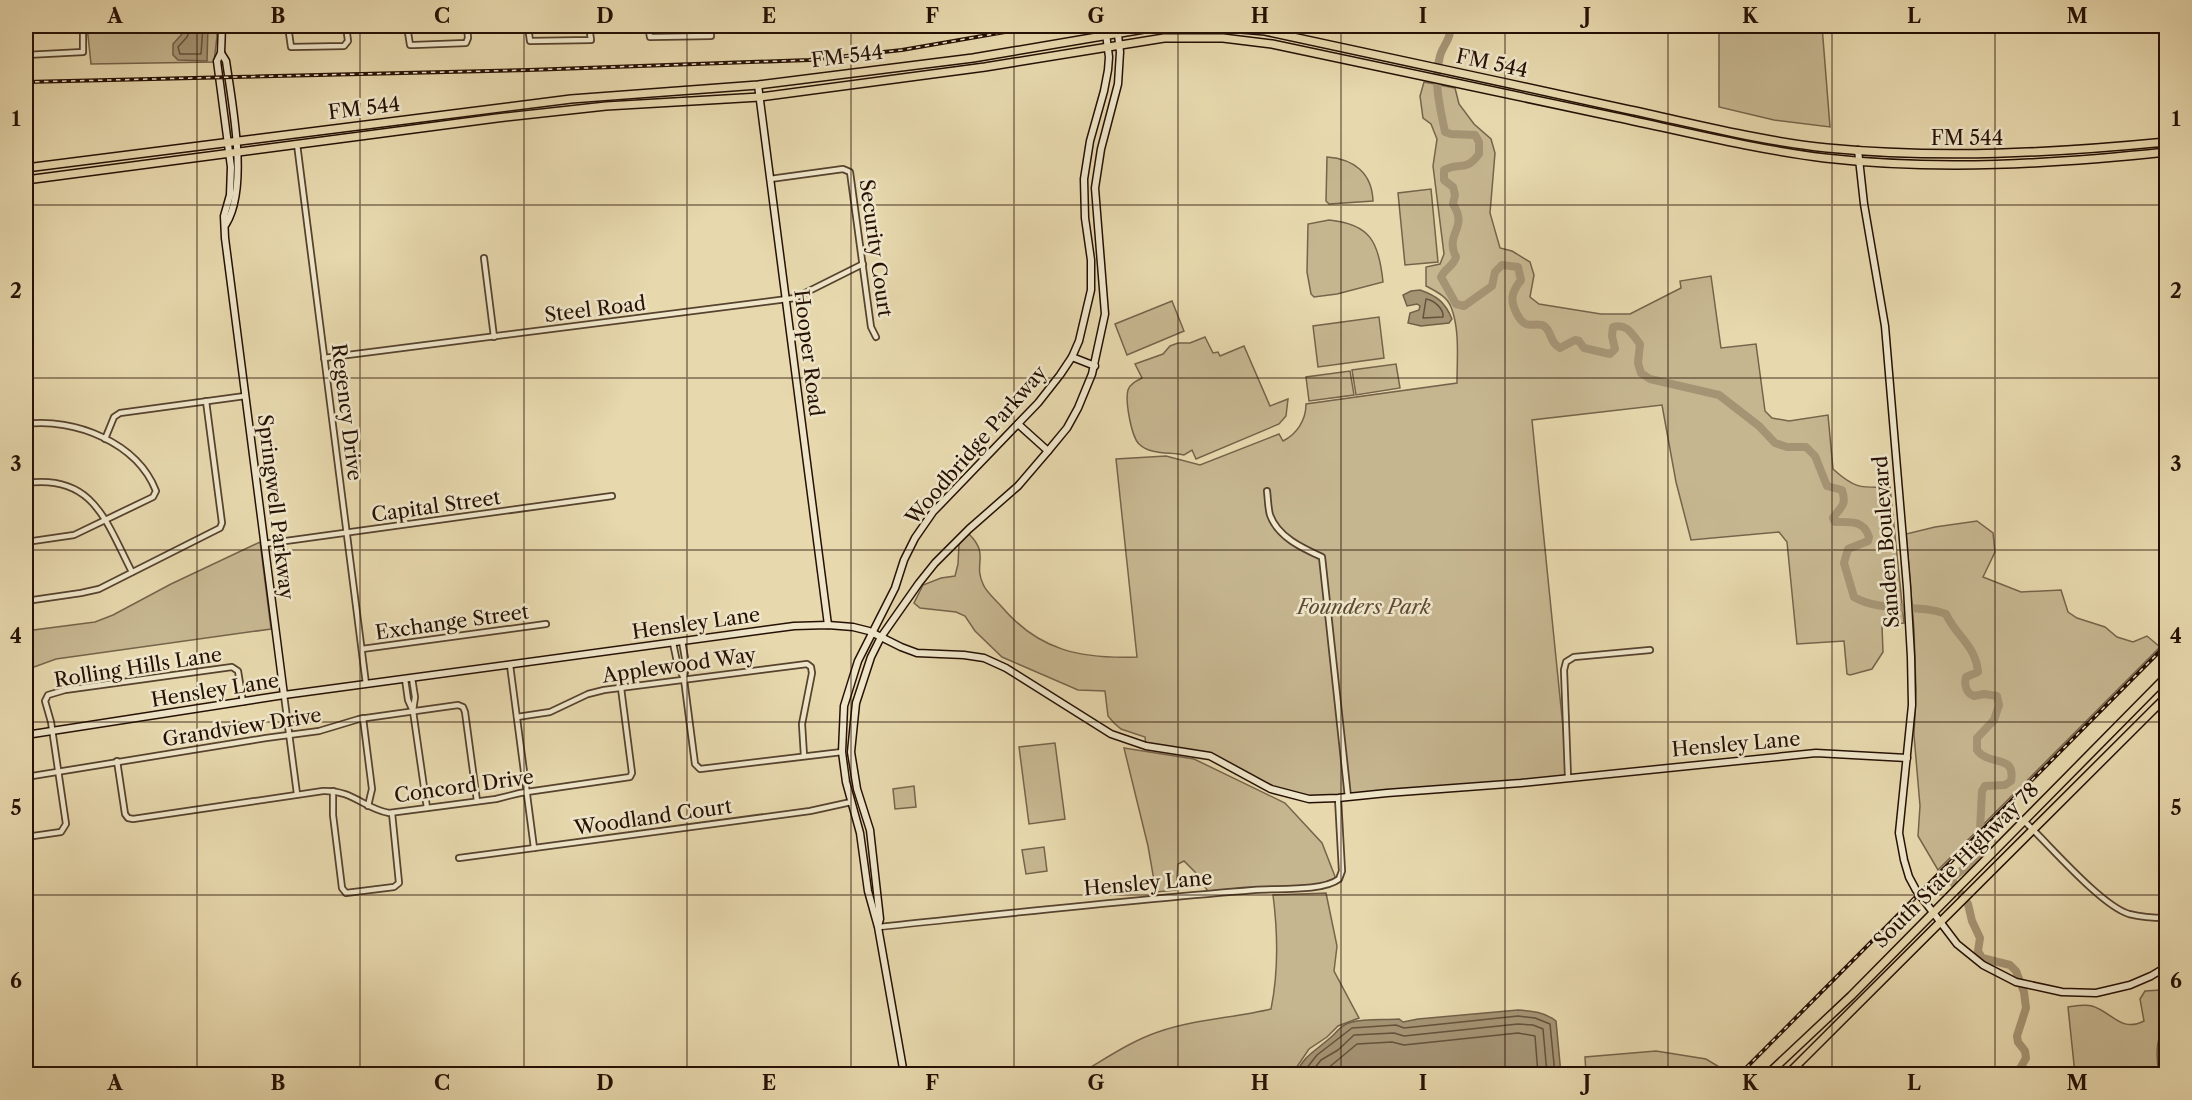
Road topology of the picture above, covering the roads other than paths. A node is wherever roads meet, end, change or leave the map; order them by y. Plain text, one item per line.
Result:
1 (83, 26) edge
2 (222, 26) edge
3 (288, 26) edge
4 (346, 26) edge
5 (407, 26) edge
6 (467, 26) edge
7 (528, 26) edge
8 (589, 26) edge
9 (648, 26) edge
10 (710, 26) edge
11 (1105, 26) edge
12 (1117, 30) edge
13 (1106, 36) junction
14 (1304, 39) junction
15 (1119, 45) junction
16 (1107, 47) junction
17 (26, 48) edge
18 (1302, 51) junction
19 (222, 53) junction
20 (26, 55) edge
21 (874, 69) junction
22 (875, 82) junction
23 (758, 85) junction
24 (229, 89) junction
25 (220, 90) junction
26 (704, 90) junction
27 (760, 97) junction
28 (669, 102) junction
29 (480, 110) junction
30 (1629, 110) junction
31 (1098, 114) junction
32 (1110, 117) junction
33 (1627, 120) junction
34 (356, 125) junction
35 (443, 126) junction
36 (358, 137) junction
37 (231, 141) junction
38 (2166, 142) edge
39 (297, 144) junction
40 (1858, 150) junction
41 (233, 152) junction
42 (2166, 152) edge
43 (2042, 153) junction
44 (123, 155) junction
45 (1858, 161) junction
46 (2043, 163) junction
47 (125, 167) junction
48 (26, 168) edge
49 (26, 180) edge
50 (771, 180) junction
51 (1084, 188) junction
52 (1095, 188) junction
53 (484, 258) dead end
54 (1101, 259) junction
55 (1091, 260) junction
56 (863, 264) junction
57 (786, 299) junction
58 (494, 337) junction
59 (876, 337) dead end
60 (1072, 357) junction
61 (324, 358) junction
62 (1095, 366) junction
63 (245, 396) junction
64 (206, 401) junction
65 (26, 424) edge
66 (1018, 424) junction
67 (105, 439) junction
68 (1048, 451) junction
69 (26, 483) edge
70 (1267, 491) dead end
71 (612, 496) dead end
72 (106, 520) junction
73 (347, 533) junction
74 (26, 542) edge
75 (264, 544) junction
76 (132, 572) junction
77 (26, 601) edge
78 (546, 624) dead end
79 (828, 625) junction
80 (872, 632) junction
81 (881, 637) junction
82 (682, 641) junction
83 (673, 643) junction
84 (362, 650) junction
85 (1650, 650) dead end
86 (510, 665) junction
87 (2166, 677) edge
88 (409, 678) junction
89 (684, 679) junction
90 (366, 684) junction
91 (621, 688) junction
92 (284, 695) junction
93 (2166, 696) edge
94 (243, 702) junction
95 (413, 711) junction
96 (518, 717) junction
97 (363, 718) junction
98 (53, 732) junction
99 (26, 735) edge
100 (289, 735) junction
101 (842, 752) junction
102 (851, 752) junction
103 (804, 756) junction
104 (1907, 758) junction
105 (117, 761) junction
106 (59, 772) junction
107 (26, 777) edge
108 (1568, 777) junction
109 (333, 791) junction
110 (527, 792) junction
111 (297, 794) junction
112 (1348, 797) junction
113 (1338, 798) junction
114 (477, 801) junction
115 (851, 802) junction
116 (368, 806) junction
117 (427, 808) junction
118 (864, 811) junction
119 (392, 813) junction
120 (855, 814) junction
121 (2024, 820) junction
122 (2034, 830) junction
123 (26, 837) edge
124 (534, 848) junction
125 (459, 858) dead end
126 (1932, 912) junction
127 (2166, 918) edge
128 (1940, 923) junction
129 (878, 927) junction
130 (2166, 967) edge
131 (904, 1074) edge
132 (1768, 1074) edge
133 (1788, 1074) edge

1 - 20 street
2 - 19 street, Springwell Parkway
3 - 4 street
5 - 6 street
7 - 8 street
9 - 10 street
11 - 13 street, Woodbridge Parkway
12 - 13 main road, FM 544 / FM 544
12 - 14 main road, FM 544 / FM 544
12 - 15 street, Woodbridge Parkway
13 - 16 street, Woodbridge Parkway
13 - 21 main road, FM 544 / FM 544
14 - 18 main road
14 - 30 main road, FM 544 / FM 544
15 - 16 main road, FM 544 / FM 544
15 - 18 main road, FM 544 / FM 544
15 - 32 street, Woodbridge Parkway
16 - 22 main road, FM 544 / FM 544
16 - 31 street, Woodbridge Parkway
17 - 20 street
18 - 33 main road, FM 544 / FM 544
19 - 24 street, Springwell Parkway
19 - 25 street, Springwell Parkway
21 - 22 main road
21 - 23 main road, FM 544 / FM 544
22 - 27 main road, FM 544 / FM 544
23 - 26 main road, FM 544 / FM 544
23 - 27 street, Hooper Road
24 - 25 street
24 - 37 street, Springwell Parkway
25 - 37 street, Springwell Parkway
26 - 28 main road
26 - 29 main road, FM 544 / FM 544
27 - 28 main road, FM 544 / FM 544
27 - 50 street, Hooper Road
28 - 35 main road, FM 544 / FM 544
29 - 34 main road, FM 544 / FM 544
29 - 35 main road
30 - 33 main road
30 - 40 main road, FM 544 / FM 544
31 - 32 street
31 - 51 street, Woodbridge Parkway
32 - 52 street, Woodbridge Parkway
33 - 45 main road, FM 544 / FM 544
34 - 36 main road
34 - 37 main road, FM 544 / FM 544
35 - 36 main road, FM 544 / FM 544
36 - 39 main road, FM 544 / FM 544
37 - 41 street, Springwell Parkway
37 - 44 main road, FM 544 / FM 544
38 - 43 main road, FM 544 / FM 544
39 - 41 main road, FM 544 / FM 544
39 - 61 street, Regency Drive
40 - 43 main road, FM 544 / FM 544
40 - 45 street, Sanden Boulevard
41 - 47 main road, FM 544 / FM 544
41 - 63 street, Springwell Parkway
42 - 46 main road, FM 544 / FM 544
43 - 46 main road
44 - 47 main road
44 - 48 main road, FM 544 / FM 544
45 - 46 main road, FM 544 / FM 544
45 - 104 street, Sanden Boulevard
47 - 49 main road, FM 544 / FM 544
50 - 56 street, Security Court
50 - 57 street, Hooper Road
51 - 52 street
51 - 55 street, Woodbridge Parkway
52 - 54 street, Woodbridge Parkway
53 - 58 street
54 - 55 street
54 - 62 street, Woodbridge Parkway
55 - 60 street, Woodbridge Parkway
56 - 57 street, Steel Road
56 - 59 street, Security Court
57 - 58 street, Steel Road
57 - 79 street, Hooper Road
58 - 61 street, Steel Road
60 - 62 street
60 - 66 street, Woodbridge Parkway
61 - 73 street, Regency Drive
62 - 68 street, Woodbridge Parkway
63 - 64 street
63 - 75 street, Springwell Parkway
64 - 67 street
64 - 76 street
65 - 67 street
66 - 68 street
66 - 80 street, Woodbridge Parkway
67 - 72 street
68 - 81 street, Woodbridge Parkway
69 - 72 street
70 - 112 street
71 - 73 street, Capital Street
72 - 74 street
72 - 76 street
73 - 75 street, Capital Street
73 - 84 street, Regency Drive
75 - 92 street, Springwell Parkway
76 - 77 street
78 - 84 street, Exchange Street
79 - 80 street, Hensley Lane
79 - 82 street, Hensley Lane
80 - 81 street, Hensley Lane
80 - 101 street, Woodbridge Parkway
81 - 102 street, Woodbridge Parkway
81 - 113 street, Hensley Lane
82 - 83 street, Hensley Lane
82 - 89 street
83 - 86 street, Hensley Lane
83 - 89 street
84 - 90 street, Regency Drive
85 - 108 street
86 - 88 street, Hensley Lane
86 - 96 street
87 - 121 main road, South State Highway 78
88 - 90 street, Hensley Lane
88 - 95 street
89 - 91 street, Applewood Way
89 - 103 street
89 - 103 street, Applewood Way
90 - 92 street, Hensley Lane
91 - 96 street, Applewood Way
91 - 110 street, Concord Drive
92 - 94 street, Hensley Lane
92 - 100 street, Springwell Parkway
93 - 122 main road, South State Highway 78
94 - 98 street, Hensley Lane
94 - 98 street, Rolling Hills Lane
95 - 97 street, Grandview Drive
95 - 114 street, Grandview Drive
95 - 117 street
96 - 110 street
97 - 100 street, Grandview Drive
97 - 116 street
98 - 99 street, Hensley Lane
98 - 106 street
100 - 105 street, Grandview Drive
100 - 111 street, Springwell Parkway
101 - 102 street
101 - 103 street
101 - 115 street, Woodbridge Parkway
102 - 118 street, Woodbridge Parkway
104 - 108 street, Hensley Lane
104 - 126 street, Sanden Boulevard
105 - 106 street, Grandview Drive
105 - 111 street, Concord Drive
106 - 107 street, Grandview Drive
106 - 123 street
108 - 112 street, Hensley Lane
109 - 111 street, Concord Drive
109 - 116 street, Concord Drive
109 - 119 street
110 - 114 street, Concord Drive
110 - 124 street
112 - 113 street, Hensley Lane
113 - 129 street, Hensley Lane
114 - 117 street, Concord Drive
115 - 120 street, Woodbridge Parkway
115 - 124 street, Woodland Court
116 - 119 street, Concord Drive
117 - 119 street, Concord Drive
118 - 120 street
118 - 129 street, Woodbridge Parkway
120 - 129 street, Woodbridge Parkway
121 - 122 street
121 - 126 main road, South State Highway 78
122 - 127 street
122 - 128 main road, South State Highway 78
124 - 125 street, Woodland Court
126 - 128 street, Sanden Boulevard
126 - 132 main road, South State Highway 78
128 - 130 street, Sanden Boulevard
128 - 133 main road, South State Highway 78
129 - 131 street, Woodbridge Parkway

